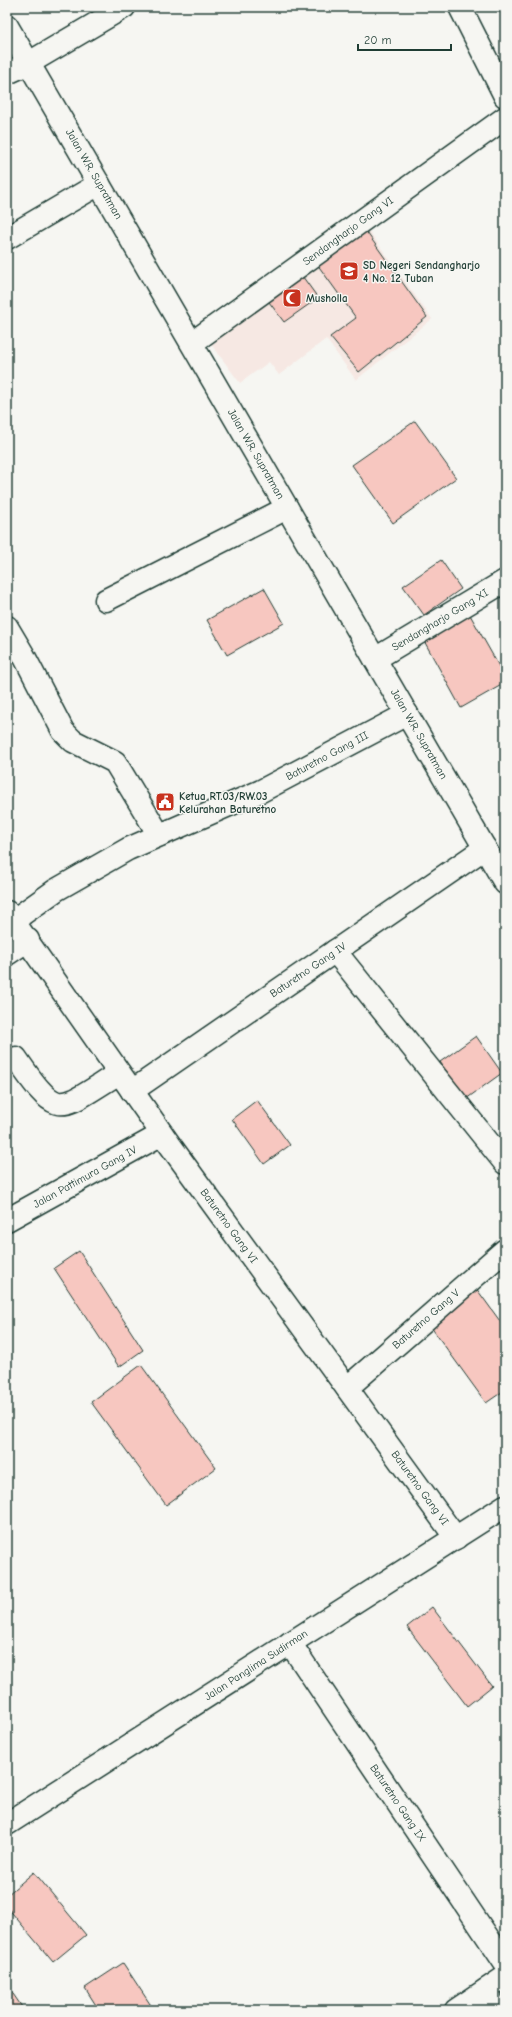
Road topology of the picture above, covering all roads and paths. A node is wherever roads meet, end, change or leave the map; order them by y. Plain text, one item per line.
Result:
1 (124, 7) edge
2 (460, 7) edge
3 (7, 26) edge
4 (29, 63) junction
5 (7, 73) edge
6 (505, 96) edge
7 (505, 118) edge
8 (99, 184) junction
9 (7, 238) edge
10 (192, 344) junction
11 (287, 508) junction
12 (505, 581) edge
13 (106, 600) dead end
14 (7, 627) edge
15 (375, 659) junction
16 (407, 714) junction
17 (159, 835) junction
18 (485, 848) junction
19 (505, 883) edge
20 (10, 916) edge
21 (28, 940) junction
22 (336, 951) junction
23 (7, 954) edge
24 (16, 1058) dead end
25 (119, 1073) junction
26 (132, 1091) junction
27 (162, 1134) junction
28 (505, 1163) edge
29 (7, 1220) edge
30 (505, 1250) edge
31 (347, 1388) junction
32 (505, 1506) edge
33 (456, 1538) junction
34 (290, 1643) junction
35 (7, 1824) edge
36 (505, 1963) edge
37 (505, 1977) edge
38 (486, 1990) junction
39 (456, 2010) edge
40 (496, 2010) edge

1 - 4 main road
2 - 6 main road
3 - 4 main road, Jalan W.R. Supratman
4 - 5 main road
4 - 8 main road, Jalan W.R. Supratman
7 - 10 main road, Sendangharjo Gang VI
8 - 9 main road
8 - 10 main road, Jalan W.R. Supratman
10 - 11 main road, Jalan W.R. Supratman
11 - 13 main road
11 - 15 main road, Jalan W.R. Supratman
12 - 15 main road, Sendangharjo Gang XI
14 - 17 main road
15 - 16 main road, Jalan W.R. Supratman
16 - 17 main road, Baturetno Gang III
16 - 18 main road, Jalan W.R. Supratman
17 - 20 main road, Baturetno Gang III
18 - 19 main road, Jalan W.R. Supratman
18 - 22 main road, Baturetno Gang IV
20 - 21 main road, Baturetno Gang VI
21 - 23 main road
21 - 25 main road, Baturetno Gang VI
22 - 26 main road, Baturetno Gang IV
22 - 28 main road
24 - 25 main road
25 - 26 main road, Baturetno Gang VI
26 - 27 main road, Baturetno Gang VI
27 - 29 main road, Jalan Pattimura Gang IV
27 - 31 main road, Baturetno Gang VI
30 - 31 main road, Baturetno Gang V
31 - 33 main road, Baturetno Gang VI
32 - 33 main road, Jalan Panglima Sudirman
33 - 34 main road, Jalan Panglima Sudirman
34 - 35 main road, Jalan Panglima Sudirman
34 - 36 main road, Baturetno Gang IX
37 - 38 main road
38 - 39 main road
38 - 40 main road

